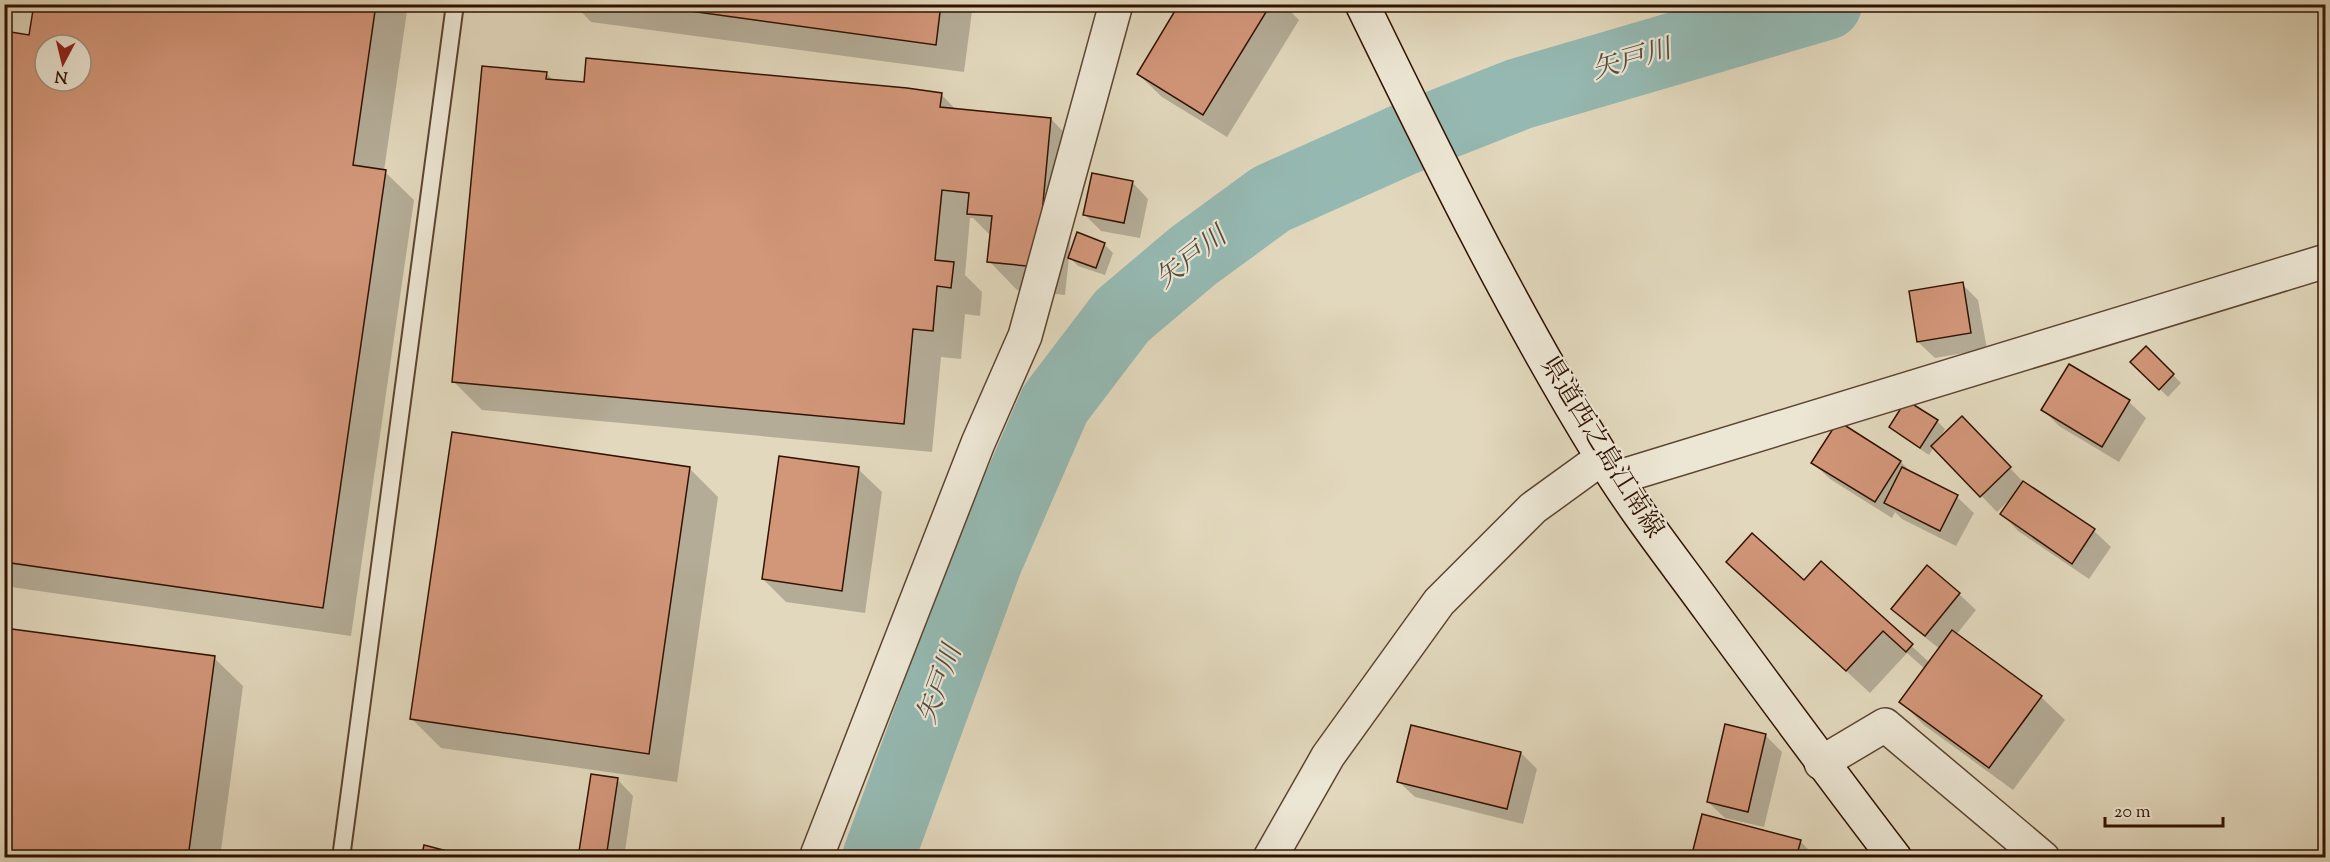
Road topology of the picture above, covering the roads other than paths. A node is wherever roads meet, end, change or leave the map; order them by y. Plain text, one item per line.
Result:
1 (455, 4) edge
2 (1116, 4) edge
3 (1362, 4) edge
4 (2325, 261) edge
5 (1609, 468) junction
6 (1821, 763) junction
7 (341, 858) edge
8 (816, 858) edge
9 (1270, 858) edge
10 (1895, 858) edge
11 (2043, 858) edge

1 - 7 lane
2 - 8 street
3 - 5 street, 県道西之島江南線
4 - 5 street
5 - 6 street, 県道西之島江南線
5 - 9 street
6 - 10 street, 県道西之島江南線
6 - 11 street

